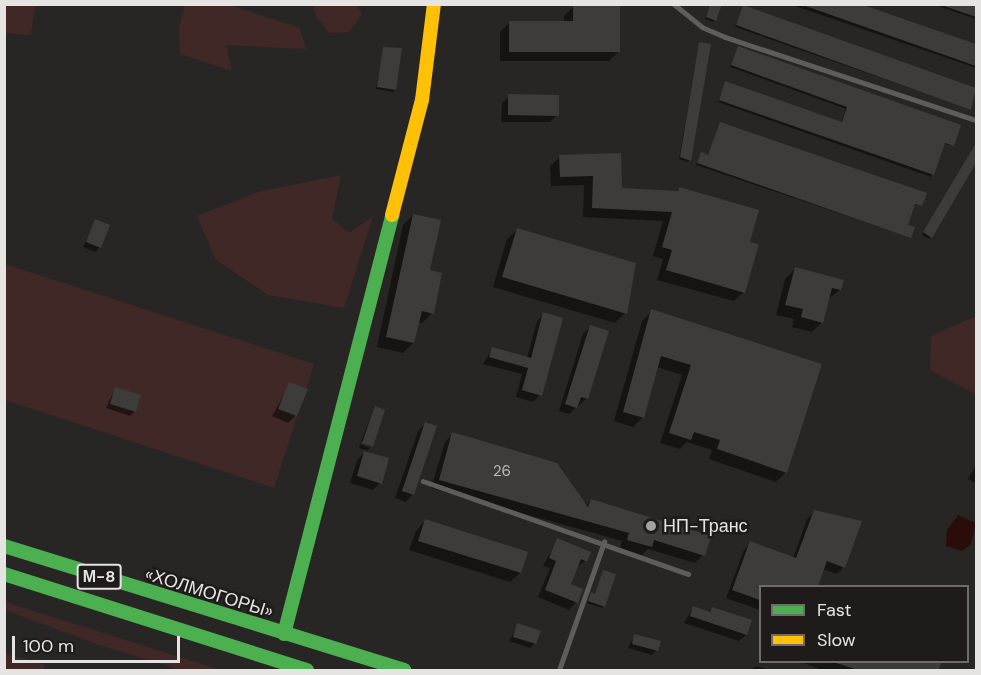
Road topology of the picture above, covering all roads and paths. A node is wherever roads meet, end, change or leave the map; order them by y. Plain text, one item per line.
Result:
1 (434, 4) edge
2 (674, 4) edge
3 (976, 120) edge
4 (423, 481) dead end
5 (604, 542) junction
6 (4, 546) edge
7 (4, 574) edge
8 (688, 574) dead end
9 (284, 634) junction
10 (308, 670) edge
11 (404, 670) edge
12 (559, 670) edge

1 - 9 main road
2 - 3 lane
4 - 5 lane
5 - 8 lane
5 - 12 lane
6 - 9 main road, «ХОЛМОГОРЫ» / М-8
7 - 10 main road, М-8
9 - 11 main road, «ХОЛМОГОРЫ» / М-8

